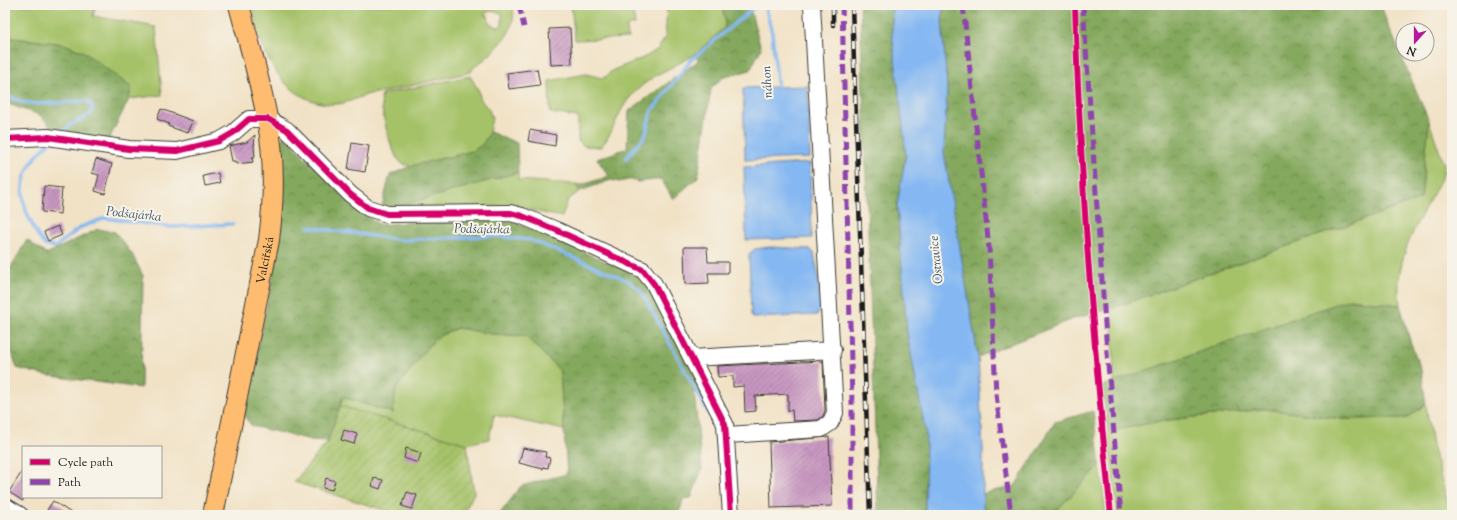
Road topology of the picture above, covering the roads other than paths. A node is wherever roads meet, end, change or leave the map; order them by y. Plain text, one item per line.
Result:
1 (239, 5) edge
2 (812, 5) edge
3 (268, 119) junction
4 (5, 139) edge
5 (833, 350) junction
6 (692, 358) junction
7 (727, 435) junction
8 (5, 506) edge
9 (20, 515) edge
10 (213, 515) edge
11 (731, 515) edge

1 - 3 main road, Valcířská
2 - 5 street
3 - 4 street
3 - 6 street
3 - 10 main road, Valcířská
5 - 6 street
5 - 7 street
6 - 7 street
7 - 11 street
8 - 9 street

